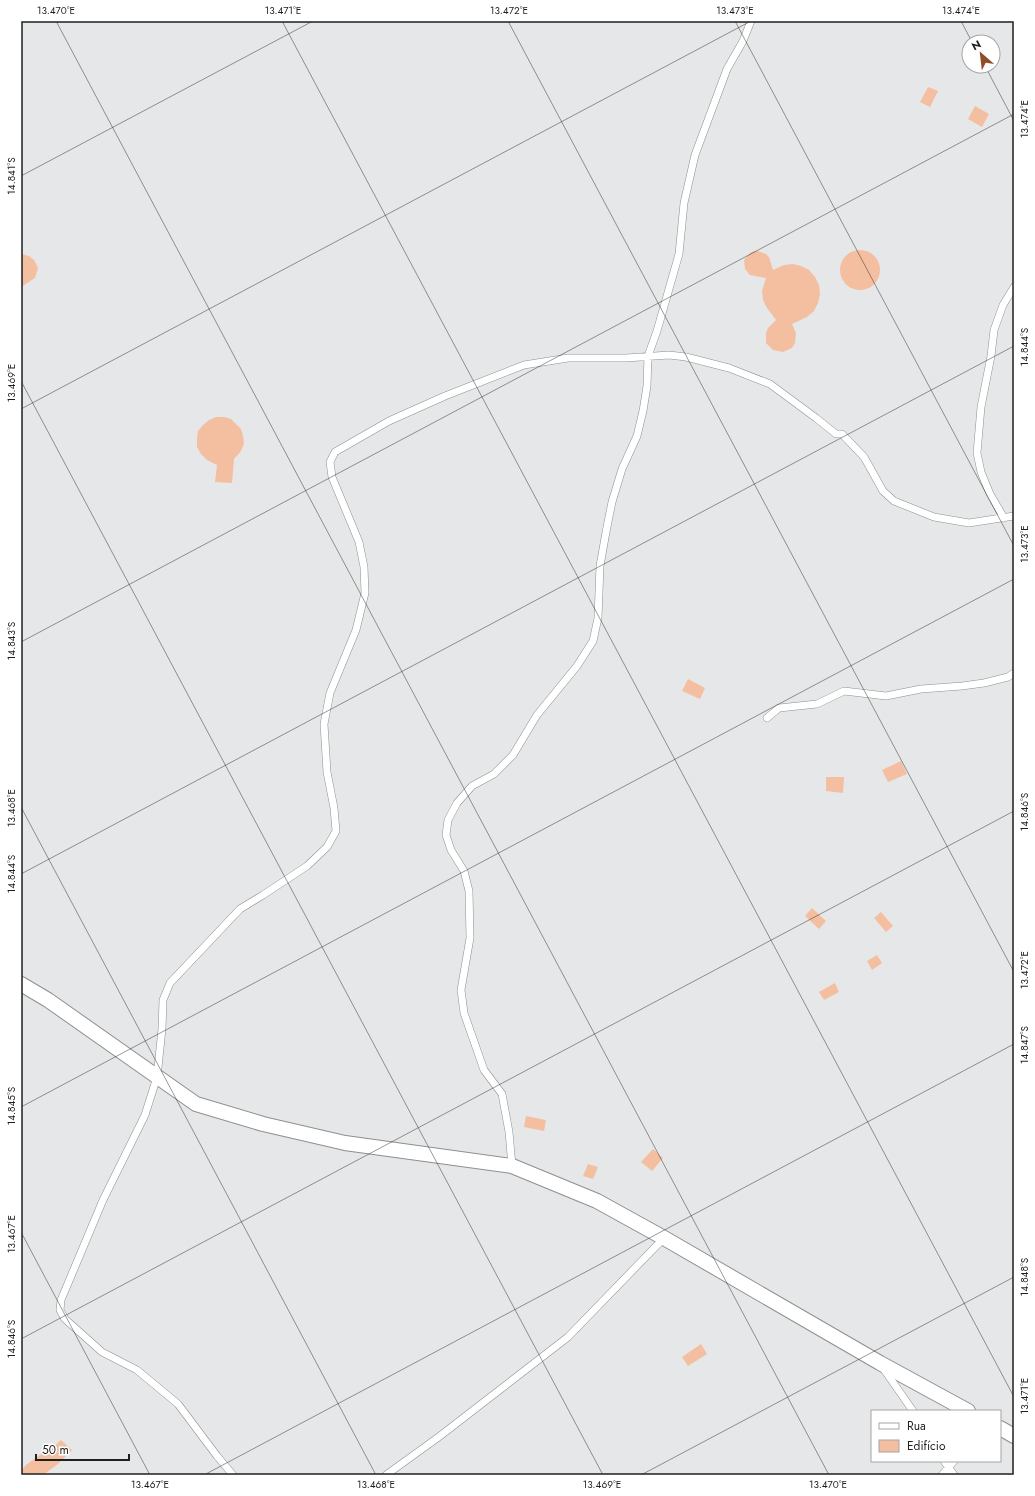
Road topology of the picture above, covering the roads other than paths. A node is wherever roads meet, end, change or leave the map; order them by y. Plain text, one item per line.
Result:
1 (751, 21) edge
2 (1014, 286) edge
3 (648, 356) junction
4 (1014, 516) edge
5 (1004, 518) junction
6 (1014, 674) edge
7 (767, 718) dead end
8 (21, 984) edge
9 (157, 1077) junction
10 (512, 1166) junction
11 (664, 1238) junction
12 (880, 1363) junction
13 (912, 1410) edge
14 (966, 1410) edge
15 (1001, 1429) edge
16 (1014, 1436) edge
17 (945, 1462) edge
18 (953, 1462) edge
19 (949, 1468) junction
20 (233, 1475) edge
21 (386, 1475) edge
22 (942, 1475) edge
23 (954, 1475) edge

1 - 3 lane
2 - 5 lane
3 - 5 lane
3 - 9 lane
3 - 10 lane
4 - 5 lane
6 - 7 lane
8 - 9 street
9 - 10 street
9 - 20 lane
10 - 11 street
11 - 12 street
11 - 21 lane
12 - 13 lane
12 - 14 street
15 - 16 street
17 - 19 lane
18 - 19 lane
19 - 22 lane
19 - 23 lane

